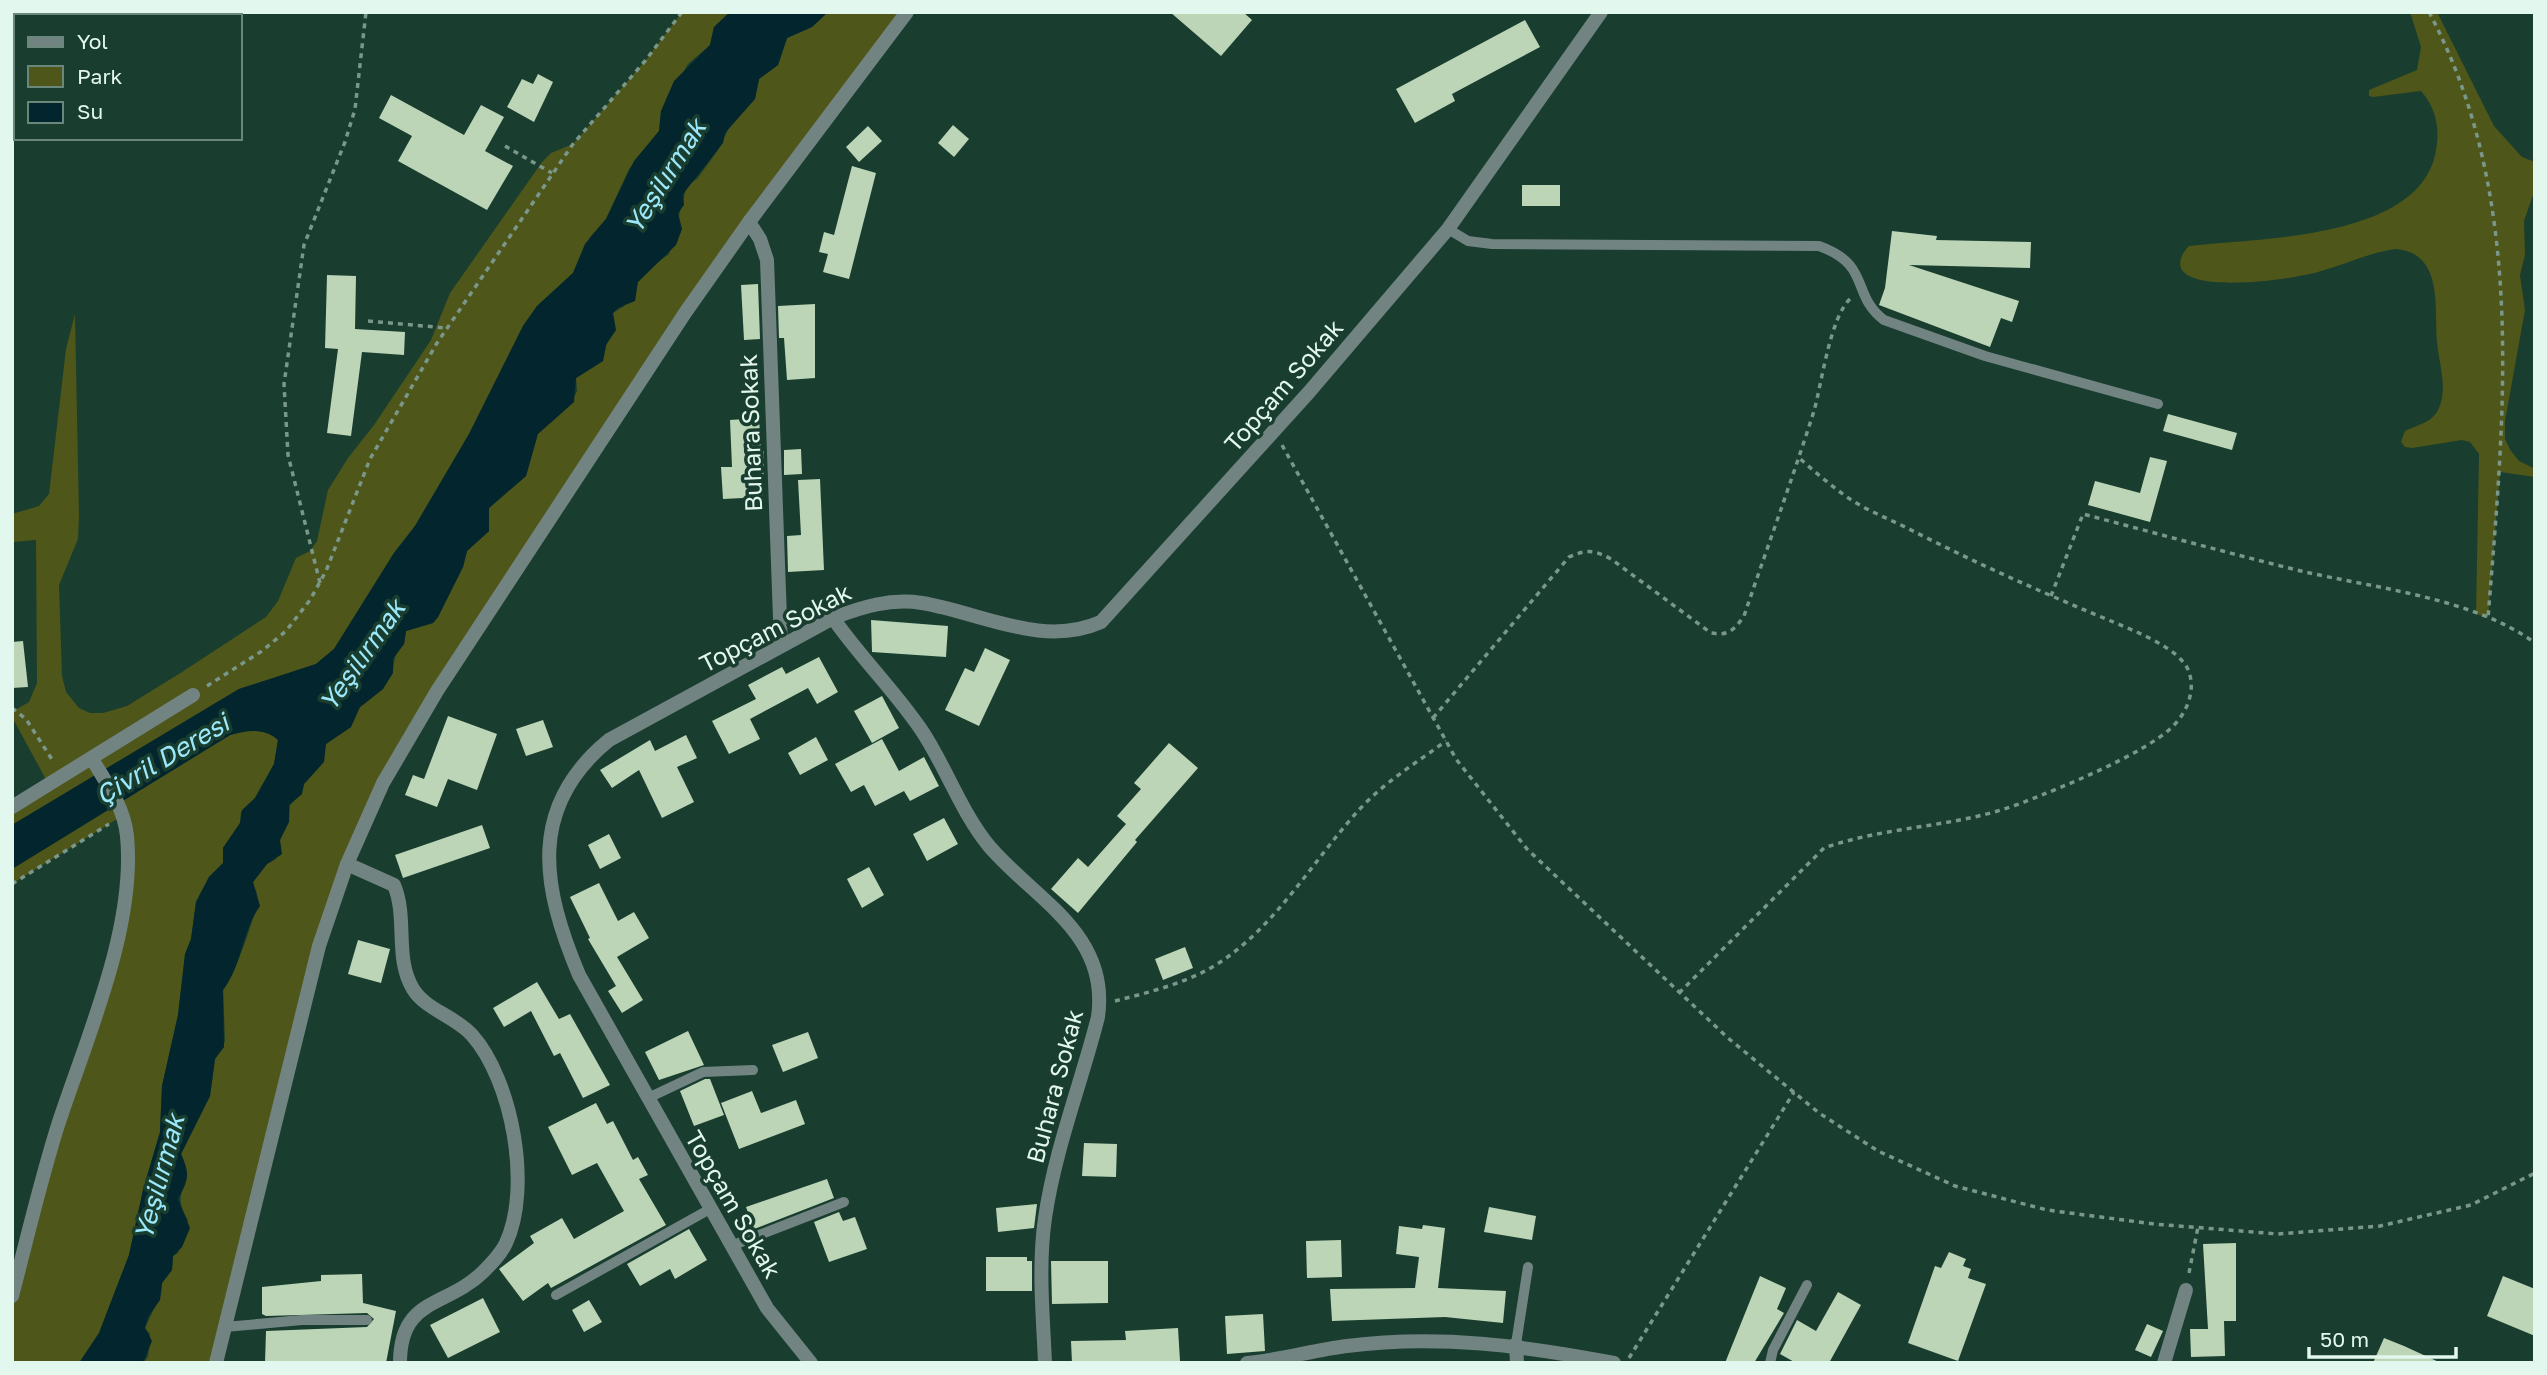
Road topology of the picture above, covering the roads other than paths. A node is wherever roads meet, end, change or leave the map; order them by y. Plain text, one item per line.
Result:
1 (907, 12) edge
2 (1601, 12) edge
3 (749, 222) junction
4 (1448, 229) junction
5 (2158, 404) dead end
6 (833, 618) junction
7 (781, 646) junction
8 (194, 695) road end
9 (92, 759) junction
10 (12, 807) edge
11 (347, 864) junction
12 (753, 1070) dead end
13 (648, 1098) junction
14 (844, 1202) dead end
15 (710, 1209) junction
16 (731, 1246) junction
17 (1528, 1267) dead end
18 (1807, 1285) dead end
19 (2186, 1290) road end
20 (556, 1295) dead end
21 (12, 1296) edge
22 (367, 1320) dead end
23 (225, 1327) junction
24 (1516, 1345) junction
25 (216, 1363) edge
26 (400, 1363) edge
27 (811, 1363) edge
28 (1045, 1363) edge
29 (1247, 1363) edge
30 (1517, 1363) edge
31 (1614, 1363) edge
32 (1770, 1363) edge
33 (2164, 1363) edge

1 - 3 street
2 - 4 street, Topçam Sokak
3 - 7 street, Buhara Sokak
3 - 11 street
4 - 5 lane
4 - 6 street, Topçam Sokak
6 - 7 street, Topçam Sokak
6 - 28 street, Buhara Sokak
7 - 13 street, Topçam Sokak
8 - 9 street
9 - 10 street
9 - 21 street
11 - 23 street
11 - 26 street
12 - 13 lane
13 - 15 street, Topçam Sokak
14 - 16 lane
15 - 16 street, Topçam Sokak
15 - 20 lane
16 - 27 street, Topçam Sokak
17 - 24 lane
18 - 32 lane
19 - 33 street
22 - 23 lane
23 - 25 street
24 - 29 street
24 - 30 street
24 - 31 street

